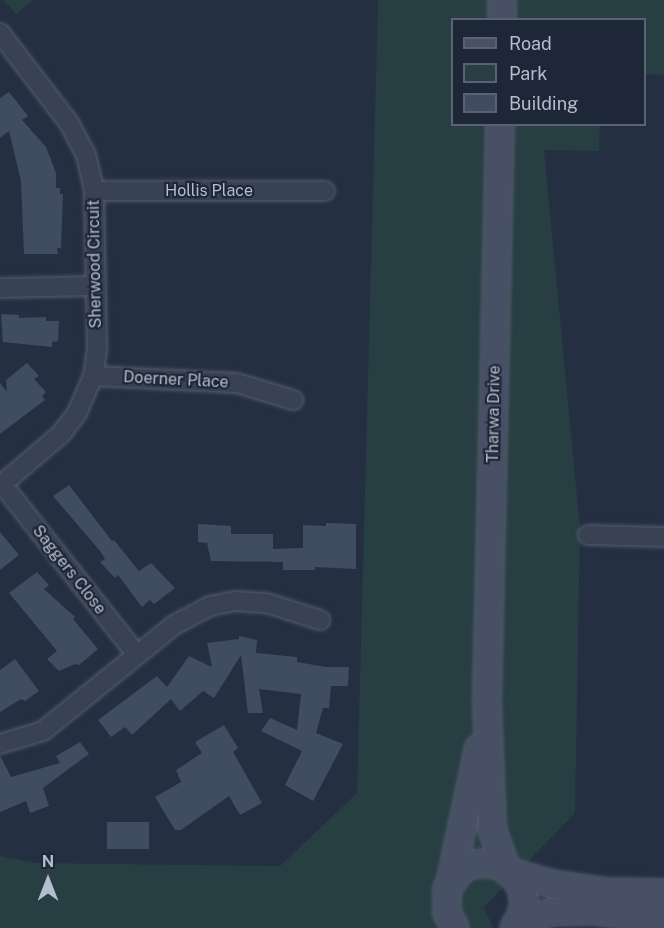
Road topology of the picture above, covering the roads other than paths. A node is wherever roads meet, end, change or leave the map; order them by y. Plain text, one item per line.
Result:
1 (502, 0) edge
2 (502, 18) edge
3 (0, 33) edge
4 (500, 126) edge
5 (94, 191) junction
6 (325, 191) dead end
7 (96, 286) junction
8 (0, 288) edge
9 (93, 376) junction
10 (293, 400) dead end
11 (1, 485) edge
12 (588, 535) dead end
13 (664, 537) edge
14 (320, 620) dead end
15 (137, 655) junction
16 (487, 703) junction
17 (0, 744) edge
18 (508, 872) junction
19 (450, 884) junction
20 (664, 893) edge
21 (664, 918) edge
22 (516, 926) edge
23 (455, 928) edge

1 - 2 main road
3 - 5 street, Sherwood Circuit
4 - 16 main road, Tharwa Drive
5 - 6 street, Hollis Place
5 - 7 street, Sherwood Circuit
7 - 8 street
7 - 9 street, Sherwood Circuit
9 - 10 street, Doerner Place
9 - 11 street, Sherwood Circuit
11 - 15 street, Saggers Close
12 - 13 street
14 - 15 street
15 - 17 street
16 - 18 main road, Tharwa Drive
16 - 19 main road, Tharwa Drive
18 - 19 main road
18 - 20 main road
18 - 22 main road, Tharwa Drive
19 - 23 main road, Tharwa Drive
21 - 22 main road

